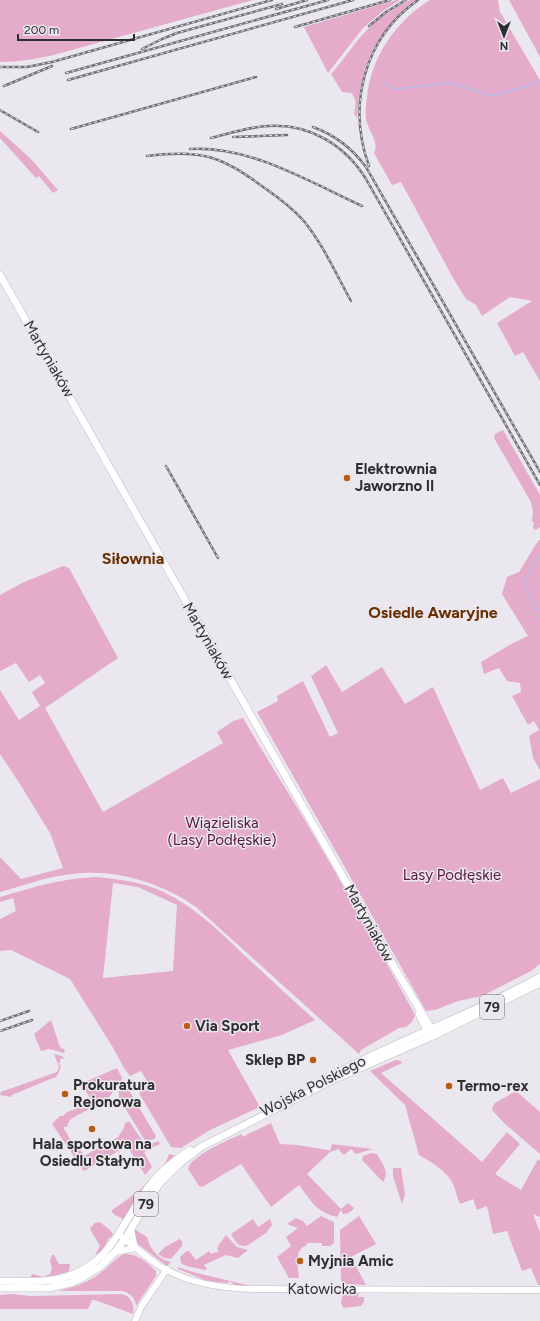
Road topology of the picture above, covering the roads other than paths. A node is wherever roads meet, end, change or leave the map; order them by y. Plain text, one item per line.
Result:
1 (0, 274) edge
2 (540, 977) edge
3 (540, 983) edge
4 (424, 1021) junction
5 (441, 1024) junction
6 (431, 1033) junction
7 (419, 1034) junction
8 (131, 1229) junction
9 (122, 1237) junction
10 (135, 1248) junction
11 (116, 1252) junction
12 (167, 1269) junction
13 (0, 1281) edge
14 (0, 1288) edge
15 (540, 1290) edge
16 (135, 1321) edge

1 - 4 main road, Martyniaków
2 - 5 main road, Wojska Polskiego / 79
3 - 6 main road, Wojska Polskiego / 79
4 - 5 main road
4 - 6 main road, Martyniaków
4 - 7 main road
5 - 6 main road, Wojska Polskiego / 79
6 - 7 main road, Wojska Polskiego / 79
6 - 8 main road, Wojska Polskiego / 79
7 - 9 main road, Wojska Polskiego / 79
8 - 9 main road, Wojska Polskiego / 79
8 - 10 street
9 - 10 street, Katowicka
9 - 11 main road, 79
9 - 13 main road, 79
10 - 11 street
10 - 12 street, Katowicka
11 - 14 main road, 79
12 - 15 street, Katowicka
12 - 16 street

